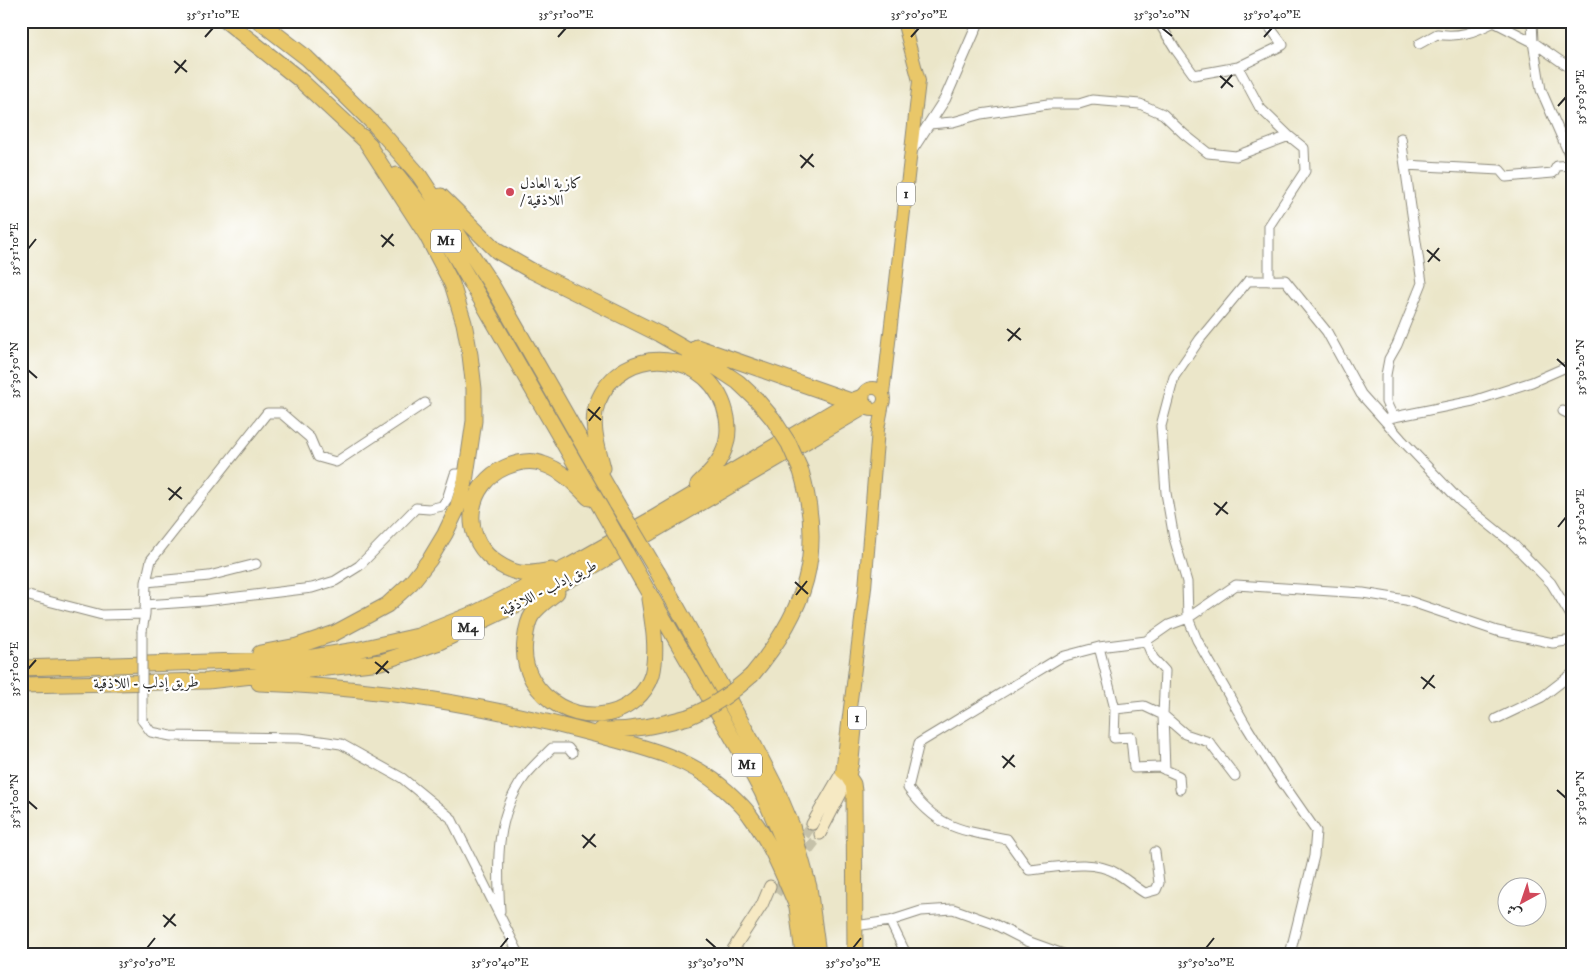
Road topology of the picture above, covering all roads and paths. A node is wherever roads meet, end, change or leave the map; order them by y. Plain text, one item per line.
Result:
1 (226, 21) edge
2 (259, 21) edge
3 (903, 21) edge
4 (979, 21) edge
5 (1158, 21) edge
6 (1265, 21) edge
7 (1532, 21) edge
8 (1493, 22) edge
9 (1532, 42) junction
10 (1419, 44) dead end
11 (1238, 67) junction
12 (1573, 70) edge
13 (929, 124) junction
14 (1289, 136) junction
15 (363, 137) junction
16 (1401, 138) dead end
17 (911, 150) junction
18 (1573, 164) edge
19 (1405, 165) junction
20 (419, 175) junction
21 (1269, 281) junction
22 (659, 334) junction
23 (1573, 364) edge
24 (885, 369) junction
25 (883, 399) junction
26 (864, 400) junction
27 (425, 403) dead end
28 (1563, 411) dead end
29 (1573, 416) edge
30 (1393, 417) junction
31 (1383, 419) junction
32 (878, 429) junction
33 (466, 474) junction
34 (617, 504) junction
35 (603, 512) junction
36 (654, 518) junction
37 (256, 564) dead end
38 (575, 570) junction
39 (146, 582) junction
40 (645, 587) junction
41 (21, 594) edge
42 (145, 610) junction
43 (1188, 618) junction
44 (1573, 619) edge
45 (1573, 640) edge
46 (1146, 641) junction
47 (1099, 647) junction
48 (203, 663) junction
49 (21, 668) edge
50 (1573, 673) edge
51 (208, 681) junction
52 (21, 686) edge
53 (1115, 709) junction
54 (1163, 715) junction
55 (1496, 719) dead end
56 (548, 722) junction
57 (572, 753) dead end
58 (1165, 770) junction
59 (846, 775) junction
60 (1235, 776) dead end
61 (1180, 789) dead end
62 (812, 824) tunnel mouth
63 (820, 834) tunnel mouth
64 (1155, 852) dead end
65 (773, 890) tunnel mouth
66 (796, 904) junction
67 (500, 916) junction
68 (890, 921) junction
69 (855, 926) junction
70 (1573, 950) edge
71 (520, 954) edge
72 (730, 954) edge
73 (804, 954) edge
74 (818, 954) edge
75 (855, 954) edge
76 (906, 954) edge
77 (1063, 954) edge
78 (1290, 954) edge
79 (1570, 954) edge

1 - 15 highway, M1
2 - 20 highway, M1
3 - 17 main road, 1
4 - 13 street
5 - 11 street
6 - 11 street
7 - 9 street
8 - 9 street
8 - 10 street
9 - 12 street
9 - 18 street
11 - 14 street
13 - 14 street
13 - 17 street
14 - 21 street
15 - 33 highway
15 - 35 highway, M1
16 - 19 street
17 - 24 main road, 1
18 - 19 street
19 - 30 street
20 - 22 highway
20 - 34 highway, M1
21 - 31 street
21 - 43 street
22 - 26 highway
22 - 56 highway, bridge
23 - 30 street
24 - 25 main road, 1
24 - 26 main road
25 - 26 main road
25 - 26 main road
25 - 32 main road, 1
26 - 32 main road, 1
26 - 36 highway, طريق إدلب - اللاذقية / M4
26 - 38 highway, طريق إدلب - اللاذقية / M4
27 - 39 street
28 - 29 street
30 - 31 street
31 - 44 street
32 - 59 main road, 1
33 - 42 street
33 - 48 highway
34 - 36 highway
34 - 74 highway, M1, bridge
35 - 38 highway
35 - 40 highway, M1, bridge
36 - 38 highway, طريق إدلب - اللاذقية / M4
37 - 39 street
38 - 40 highway
38 - 48 highway, طريق إدلب - اللاذقية / M4
38 - 51 highway, طريق إدلب - اللاذقية / M4
39 - 42 street
40 - 66 highway, M1
41 - 42 street
42 - 67 street, bridge
43 - 45 street
43 - 46 street
43 - 78 street
46 - 47 street
46 - 54 street
47 - 53 street
47 - 64 street
48 - 49 highway, طريق إدلب - اللاذقية / M4
50 - 55 street
51 - 52 highway, طريق إدلب - اللاذقية / M4
51 - 56 highway
53 - 54 street
53 - 58 street
54 - 58 street
54 - 60 street
56 - 66 highway
57 - 67 street
58 - 61 street
59 - 62 main road
59 - 63 main road
59 - 69 highway
65 - 72 main road
66 - 73 highway, M1
67 - 71 street
68 - 69 street
68 - 76 street
68 - 77 street
69 - 75 highway
70 - 79 street

